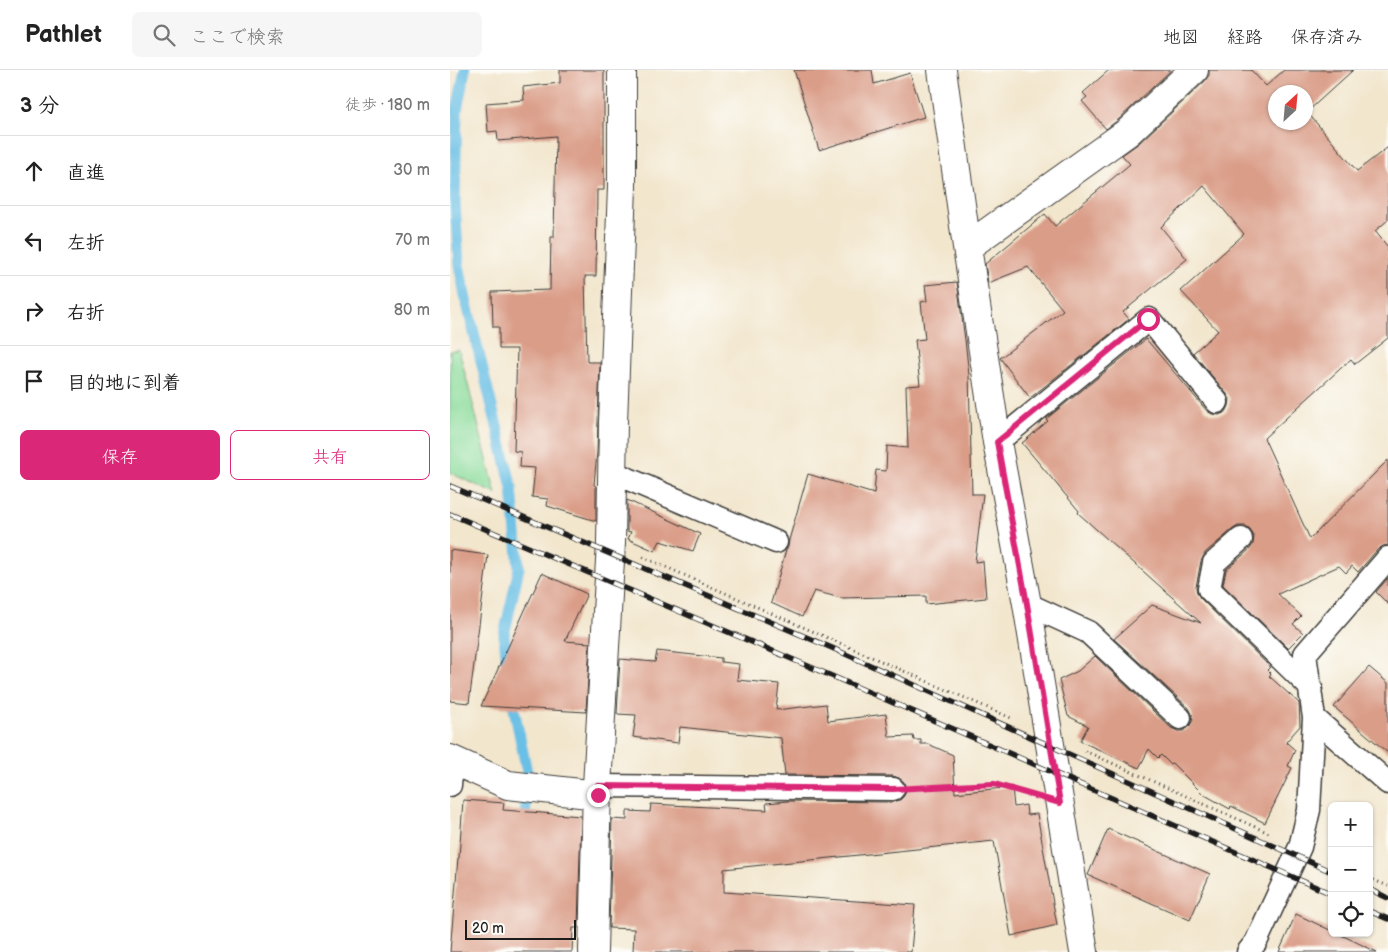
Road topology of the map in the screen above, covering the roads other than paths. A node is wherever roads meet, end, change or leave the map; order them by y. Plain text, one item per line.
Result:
1 (622, 70) edge
2 (942, 70) edge
3 (1194, 70) edge
4 (967, 247) junction
5 (1217, 402) dead end
6 (997, 442) junction
7 (612, 472) junction
8 (1241, 539) dead end
9 (776, 542) dead end
10 (1388, 558) edge
11 (1027, 604) junction
12 (1311, 688) junction
13 (1180, 718) dead end
14 (1314, 718) junction
15 (451, 768) edge
16 (1388, 783) edge
17 (893, 789) road end
18 (598, 791) junction
19 (593, 952) edge
20 (1084, 952) edge
21 (1248, 952) edge

1 - 7 street
2 - 4 street
3 - 4 street
4 - 6 street
5 - 6 lane
6 - 11 street
7 - 9 lane
7 - 18 street
8 - 12 lane
10 - 12 lane
11 - 13 lane
11 - 20 street
12 - 14 lane
14 - 16 lane
14 - 21 lane
15 - 18 street
17 - 18 lane
18 - 19 street

